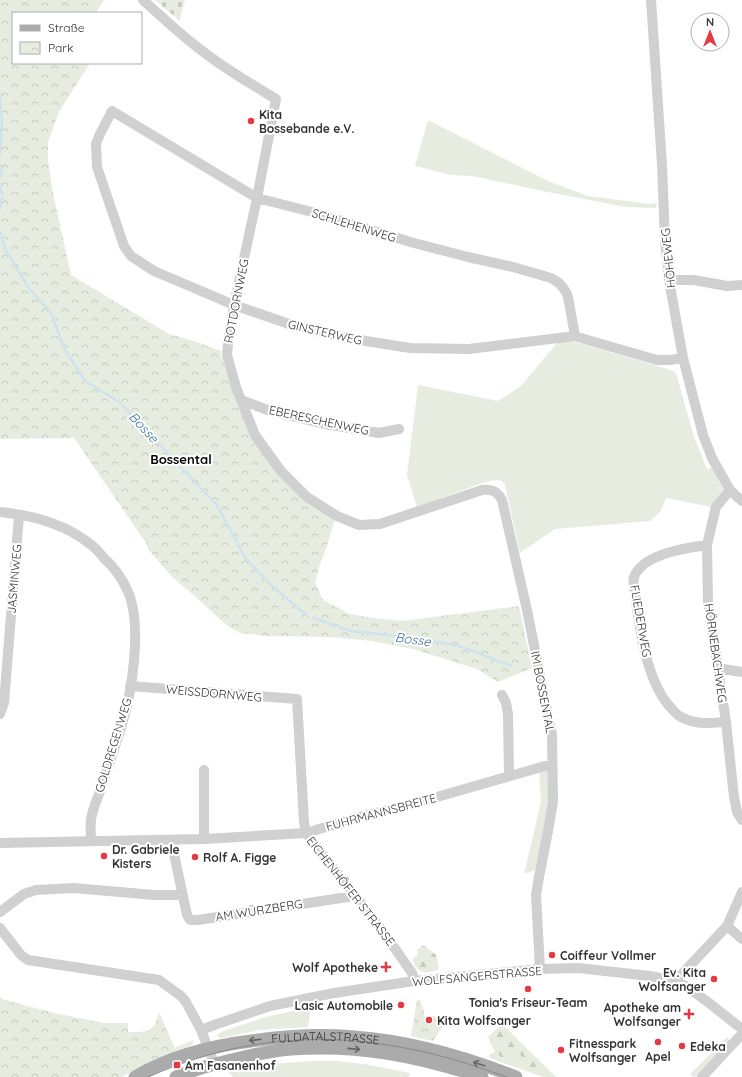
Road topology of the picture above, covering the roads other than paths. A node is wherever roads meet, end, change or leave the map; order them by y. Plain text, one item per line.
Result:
1 (143, 0) edge
2 (651, 0) edge
3 (112, 112) joint
4 (258, 198) junction
5 (669, 280) junction
6 (742, 285) edge
7 (234, 306) junction
8 (575, 336) junction
9 (683, 358) junction
10 (241, 400) junction
11 (399, 429) dead end
12 (730, 490) junction
13 (495, 491) joint
14 (742, 501) edge
15 (0, 512) edge
16 (19, 514) junction
17 (707, 545) junction
18 (718, 668) junction
19 (742, 672) edge
20 (130, 686) junction
21 (502, 695) dead end
22 (297, 699) joint
23 (0, 714) edge
24 (726, 722) junction
25 (552, 764) junction
26 (204, 770) dead end
27 (509, 776) junction
28 (742, 820) edge
29 (306, 833) junction
30 (204, 839) junction
31 (171, 840) junction
32 (91, 841) junction
33 (0, 843) edge
34 (742, 892) edge
35 (182, 894) junction
36 (354, 896) junction
37 (0, 912) edge
38 (727, 926) junction
39 (0, 928) edge
40 (742, 939) edge
41 (540, 969) junction
42 (414, 981) junction
43 (674, 981) junction
44 (742, 1029) edge
45 (201, 1030) junction
46 (742, 1034) edge
47 (208, 1048) junction
48 (214, 1063) junction
49 (135, 1077) edge
50 (176, 1077) edge
51 (482, 1077) edge
52 (516, 1077) edge
53 (702, 1077) edge

1 - 4 street, ROTDORNWEG
2 - 5 street, HÖHEWEG
3 - 4 street, SCHLEHENWEG
3 - 7 street, GINSTERWEG
4 - 7 street, ROTDORNWEG
4 - 8 street, SCHLEHENWEG
5 - 6 street
5 - 9 street, HÖHEWEG
7 - 8 street, GINSTERWEG
7 - 10 street, ROTDORNWEG
8 - 9 street, GINSTERWEG
9 - 12 street, HÖHEWEG
10 - 11 street, EBERESCHENWEG
10 - 13 street, ROTDORNWEG
12 - 14 street, HÖHEWEG
12 - 17 street, HÖRNEBACHWEG
13 - 25 street, IM BOSSENTAL
15 - 16 street, GOLDREGENWEG
16 - 20 street, GOLDREGENWEG
16 - 23 street, JASMINWEG
17 - 18 street, HÖRNEBACHWEG
17 - 24 street, FLIEDERWEG
18 - 19 street
18 - 24 street, HÖRNEBACHWEG
20 - 22 street, WEISSDORNWEG
20 - 32 street, GOLDREGENWEG
21 - 27 street
22 - 29 street, EICHENHÖFER STRASSE
24 - 28 street, HÖRNEBACHWEG
25 - 27 street, FUHRMANNSBREITE
25 - 41 street, IM BOSSENTAL
26 - 30 street
27 - 29 street, FUHRMANNSBREITE
29 - 30 street, FUHRMANNSBREITE
29 - 36 street, EICHENHÖFER STRASSE
30 - 31 street, FUHRMANNSBREITE
31 - 32 street, FUHRMANNSBREITE
31 - 35 street, AM WÜRZBERG
32 - 33 street, FUHRMANNSBREITE
34 - 38 street
35 - 36 street, AM WÜRZBERG
35 - 37 street
36 - 42 street, EICHENHÖFER STRASSE
38 - 40 street
38 - 43 street
39 - 45 street
41 - 42 street, WOLFSANGERSTRASSE
41 - 43 street, WOLFSANGERSTRASSE
42 - 45 street, WOLFSANGERSTRASSE
43 - 44 street, WOLFSANGERSTRASSE
45 - 47 street
46 - 53 street
47 - 48 street
47 - 49 main road, FULDATALSTRASSE
52 -> 47 main road, FULDATALSTRASSE
48 - 50 main road, FULDATALSTRASSE
48 -> 51 main road, FULDATALSTRASSE

